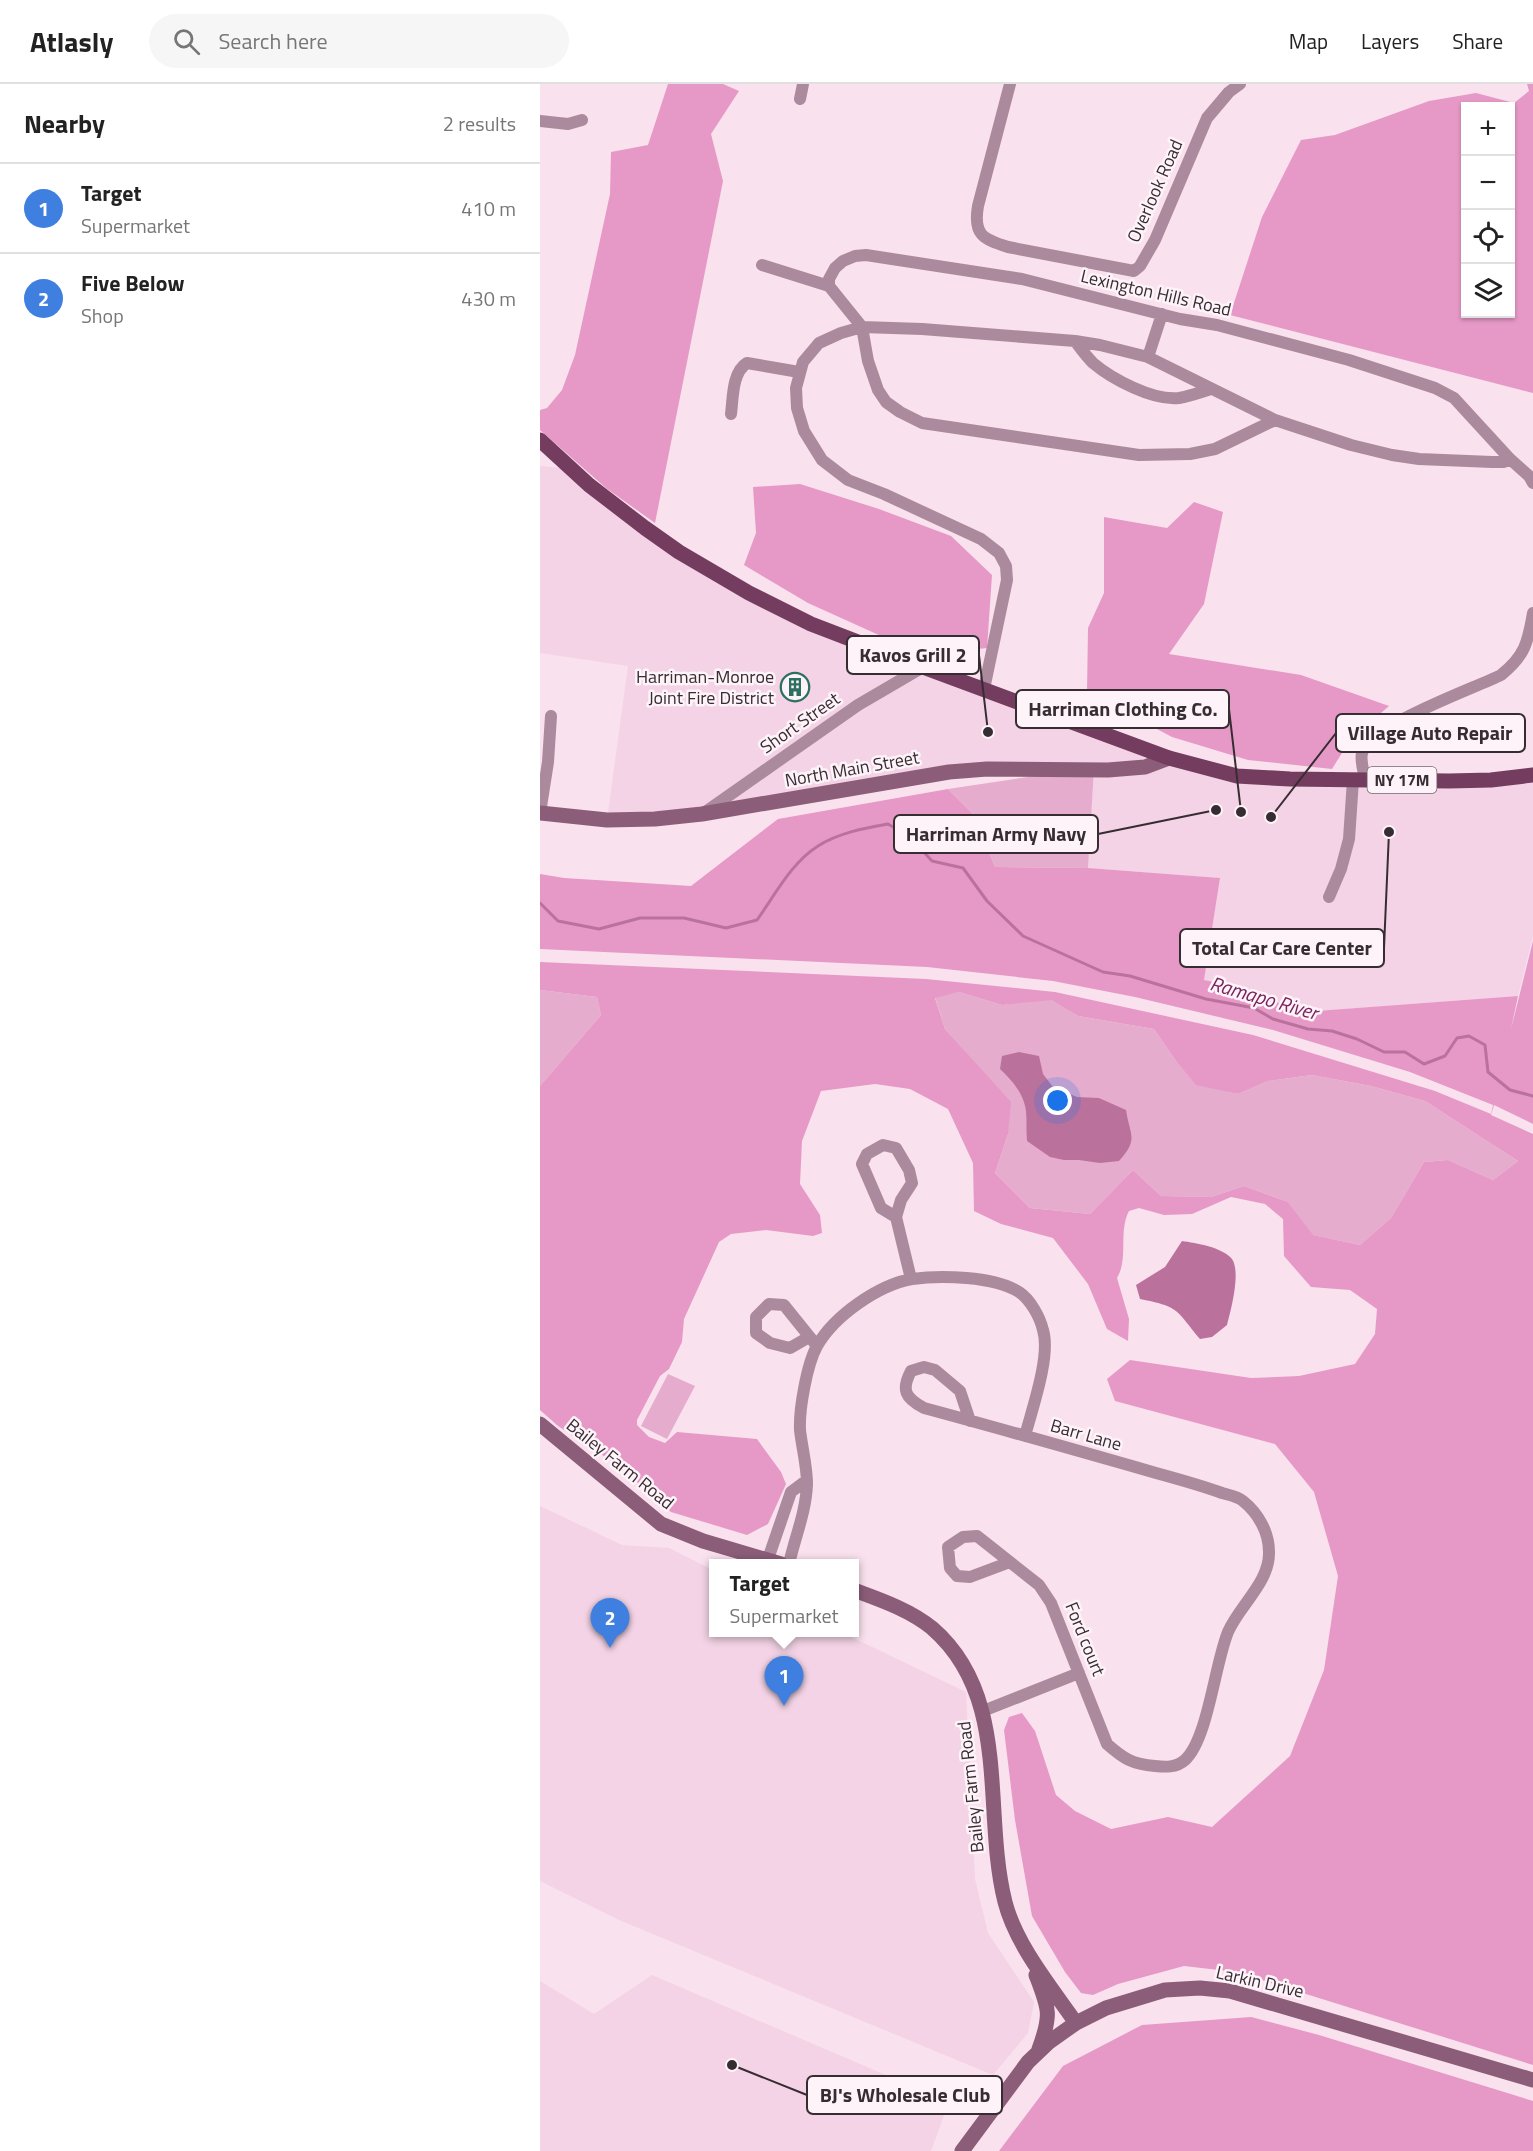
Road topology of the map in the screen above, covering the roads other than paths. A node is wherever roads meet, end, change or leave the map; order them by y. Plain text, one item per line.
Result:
1 (803, 84) edge
2 (1011, 84) edge
3 (1240, 84) edge
4 (800, 99) dead end
5 (582, 120) dead end
6 (540, 121) edge
7 (762, 265) dead end
8 (829, 286) junction
9 (1162, 314) junction
10 (862, 327) junction
11 (1075, 341) junction
12 (1148, 357) junction
13 (799, 372) junction
14 (1211, 389) junction
15 (730, 414) dead end
16 (1275, 420) junction
17 (540, 440) edge
18 (1510, 459) junction
19 (1533, 483) edge
20 (1533, 613) edge
21 (923, 667) junction
22 (984, 689) junction
23 (551, 716) dead end
24 (1169, 758) junction
25 (1533, 775) edge
26 (1359, 780) junction
27 (540, 813) edge
28 (702, 814) junction
29 (1329, 897) dead end
30 (896, 1217) junction
31 (911, 1280) junction
32 (970, 1421) junction
33 (540, 1424) edge
34 (1025, 1436) junction
35 (807, 1480) junction
36 (767, 1559) edge
37 (774, 1559) edge
38 (790, 1559) edge
39 (1010, 1562) junction
40 (859, 1591) edge
41 (1079, 1673) junction
42 (983, 1711) junction
43 (1107, 1744) joint
44 (1026, 1950) junction
45 (1076, 2023) junction
46 (1037, 2053) junction
47 (1533, 2080) edge
48 (962, 2151) edge

1 - 4 street
2 - 3 street, Overlook Road
5 - 6 street
7 - 8 street
8 - 9 street, Lexington Hills Road
8 - 10 street
9 - 12 street
9 - 18 street, Lexington Hills Road
10 - 11 street
10 - 13 street
10 - 16 street
11 - 12 street
11 - 14 street
12 - 14 street
13 - 15 street
13 - 22 street
14 - 16 street
16 - 18 street
17 - 21 main road, NY 17M
18 - 19 street, Lexington Hills Road
20 - 26 street
21 - 22 main road, NY 17M
21 - 28 street, Short Street
22 - 24 main road, NY 17M
23 - 27 street
24 - 26 main road, NY 17M
24 - 28 street, North Main Street
25 - 26 main road, NY 17M
26 - 29 street
27 - 28 street, North Main Street
30 - 30 street
30 - 31 street
31 - 34 street, Barr Lane
31 - 35 street, Barr Lane
32 - 32 street
32 - 34 street
33 - 36 street, Bailey Farm Road
34 - 43 street, Barr Lane
35 - 37 street
35 - 38 street, Barr Lane
39 - 39 street, Ford court
39 - 41 street, Ford court
40 - 42 street, Bailey Farm Road
41 - 42 street
41 - 43 street, Ford court
42 - 44 street, Bailey Farm Road
44 - 45 street, Bailey Farm Road
44 - 46 street
45 - 46 street, Larkin Drive
45 - 47 street, Larkin Drive
46 - 48 street, Larkin Drive

